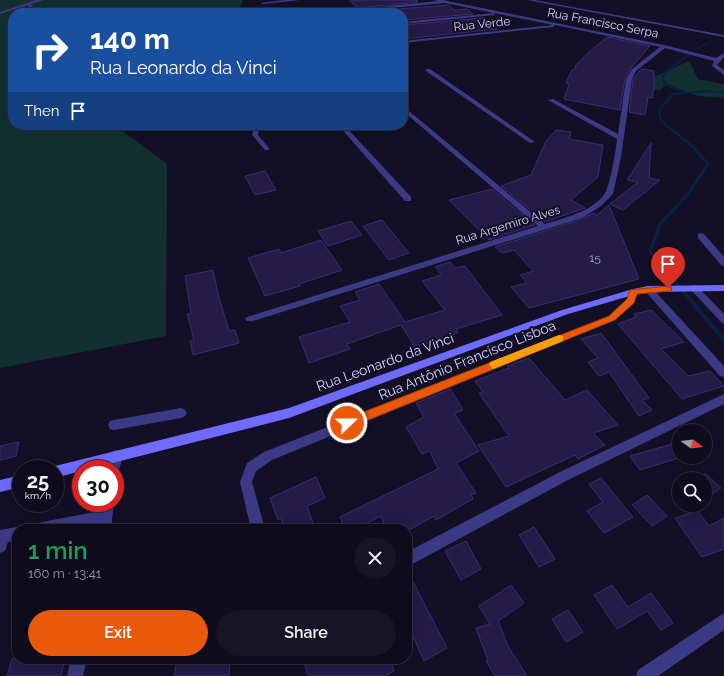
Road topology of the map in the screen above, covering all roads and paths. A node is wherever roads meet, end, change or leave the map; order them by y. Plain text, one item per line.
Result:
1 (41, 0) edge
2 (298, 0) edge
3 (437, 0) edge
4 (529, 0) edge
5 (263, 1) edge
6 (447, 1) edge
7 (29, 3) junction
8 (0, 7) edge
9 (14, 8) edge
10 (32, 8) edge
11 (374, 8) edge
12 (504, 14) junction
13 (408, 23) edge
14 (563, 25) junction
15 (724, 36) edge
16 (408, 41) edge
17 (664, 46) junction
18 (724, 54) edge
19 (717, 60) junction
20 (428, 70) dead end
21 (724, 73) edge
22 (551, 100) dead end
23 (408, 112) edge
24 (256, 130) edge
25 (346, 130) edge
26 (620, 138) junction
27 (532, 142) dead end
28 (267, 149) dead end
29 (408, 199) dead end
30 (543, 226) junction
31 (701, 236) dead end
32 (724, 263) edge
33 (689, 288) junction
34 (724, 288) edge
35 (648, 289) junction
36 (633, 292) junction
37 (250, 319) dead end
38 (724, 320) edge
39 (724, 373) edge
40 (724, 399) edge
41 (181, 413) dead end
42 (114, 425) dead end
43 (116, 456) junction
44 (115, 460) edge
45 (64, 470) edge
46 (12, 483) edge
47 (0, 486) edge
48 (107, 512) edge
49 (105, 523) edge
50 (94, 524) edge
51 (257, 524) edge
52 (412, 557) edge
53 (724, 621) edge
54 (77, 664) edge
55 (75, 676) edge
56 (644, 676) edge

1 - 7 street
2 - 5 street
3 - 6 street, Rua Francisco Serpa
4 - 15 street
6 - 11 street
6 - 12 street, Rua Francisco Serpa
7 - 8 street
7 - 9 street
7 - 10 street
12 - 13 street
12 - 14 street, Rua Francisco Serpa
14 - 16 street, Rua Verde
14 - 17 street, Rua Francisco Serpa
17 - 19 street, Rua Francisco Serpa
17 - 26 street, Rua Argemiro Alves
18 - 19 street
19 - 21 street
20 - 27 street
22 - 26 street
23 - 30 street
24 - 28 street
25 - 29 street
26 - 30 street, Rua Argemiro Alves
30 - 37 street, Rua Argemiro Alves
31 - 32 street
33 - 34 street, Rua Leonardo da Vinci
33 - 35 street, Rua Leonardo da Vinci
33 - 38 street
35 - 36 street, Rua Leonardo da Vinci
35 - 39 street
36 - 43 street, Rua Leonardo da Vinci
36 - 51 street, Rua Antônio Francisco Lisboa
40 - 52 street
41 - 42 street
43 - 44 street
43 - 45 street, Rua Leonardo da Vinci
46 - 47 street
48 - 49 street
49 - 50 street
53 - 56 street
54 - 55 street

